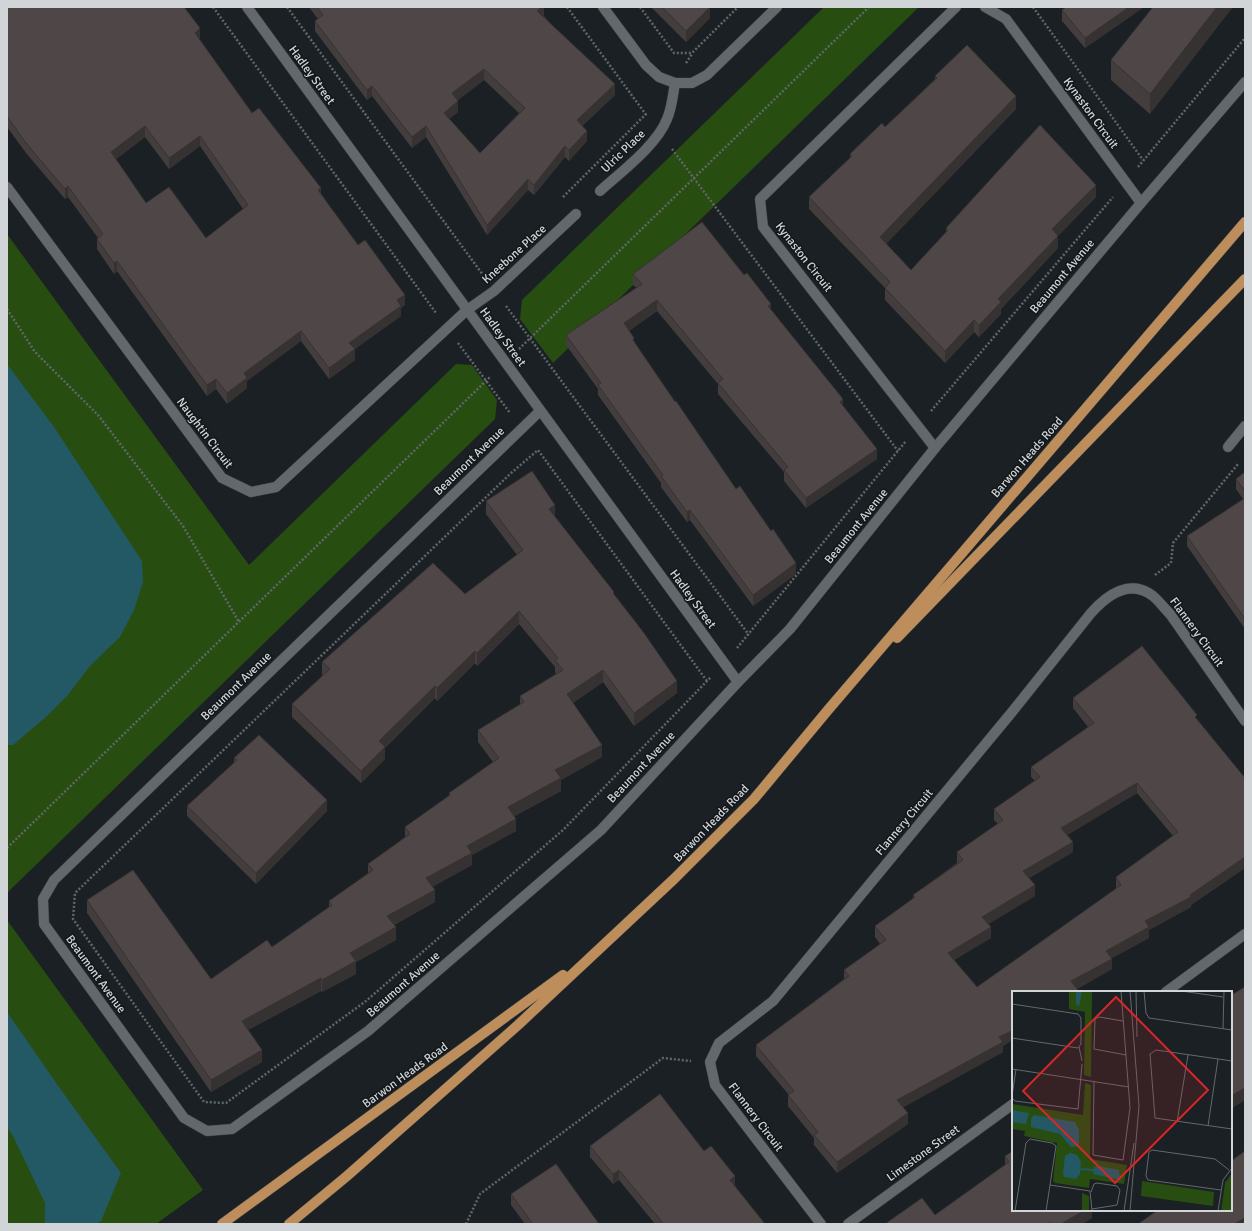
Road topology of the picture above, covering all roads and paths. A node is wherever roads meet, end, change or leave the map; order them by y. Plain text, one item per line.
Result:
1 (213, 7) edge
2 (246, 7) edge
3 (287, 7) edge
4 (567, 7) edge
5 (603, 7) edge
6 (640, 7) edge
7 (738, 7) edge
8 (777, 7) edge
9 (870, 7) edge
10 (956, 7) edge
11 (985, 7) edge
12 (1033, 7) edge
13 (1245, 38) edge
14 (1245, 82) edge
15 (675, 83) junction
16 (646, 114) junction
17 (660, 132) junction
18 (1143, 160) junction
19 (694, 178) junction
20 (1126, 182) junction
21 (7, 186) edge
22 (600, 191) dead end
23 (562, 198) dead end
24 (1141, 203) junction
25 (576, 214) dead end
26 (1245, 222) edge
27 (1245, 279) edge
28 (494, 291) junction
29 (7, 309) edge
30 (467, 310) junction
31 (448, 328) junction
32 (530, 338) junction
33 (505, 362) junction
34 (487, 380) junction
35 (540, 411) junction
36 (918, 426) junction
37 (1245, 426) edge
38 (522, 428) junction
39 (1228, 447) dead end
40 (935, 448) junction
41 (538, 450) junction
42 (898, 451) junction
43 (1240, 462) dead end
44 (1136, 588) junction
45 (239, 622) junction
46 (749, 635) junction
47 (723, 663) junction
48 (707, 681) junction
49 (738, 682) junction
50 (828, 710) junction
51 (1245, 721) edge
52 (7, 848) edge
53 (1245, 934) edge
54 (603, 946) junction
55 (1167, 991) edge
56 (710, 1062) junction
57 (1012, 1105) edge
58 (222, 1224) edge
59 (289, 1224) edge
60 (466, 1224) edge
61 (821, 1224) edge
62 (848, 1224) edge

1 - 31 path
2 - 30 street, Hadley Street
3 - 28 path
4 - 16 path
5 - 15 street
6 - 7 path
8 - 15 street
9 - 19 path
10 - 36 street, Kynaston Circuit
11 - 20 street, Kynaston Circuit
12 - 18 path
13 - 18 path
14 - 24 street, Beaumont Avenue
15 - 17 street, Ulric Place
16 - 17 path
16 - 23 path
17 - 19 path
17 - 22 street, Ulric Place
18 - 20 path
19 - 32 path
19 - 42 path
20 - 24 street, Kynaston Circuit
20 - 36 path
21 - 31 street, Naughtin Circuit
24 - 40 street, Beaumont Avenue
25 - 28 street, Kneebone Place
26 - 50 main road, Barwon Heads Road
27 - 50 main road, Barwon Heads Road
28 - 30 street, Kneebone Place
28 - 32 path
29 - 45 path
30 - 31 street, Naughtin Circuit
30 - 33 street, Hadley Street
31 - 34 path
32 - 33 path
32 - 46 path
33 - 34 path
33 - 35 street, Hadley Street
34 - 38 path
34 - 45 path
35 - 38 street, Beaumont Avenue
35 - 47 street, Hadley Street
36 - 40 street, Kynaston Circuit
36 - 42 path
37 - 39 street
38 - 41 path
38 - 49 street, Beaumont Avenue
40 - 49 street, Beaumont Avenue
41 - 48 path
41 - 48 path
42 - 46 path
43 - 44 path
44 - 51 street, Flannery Circuit
44 - 56 street, Flannery Circuit
45 - 52 path
46 - 47 path
47 - 48 path
47 - 49 street, Hadley Street
50 - 54 main road, Barwon Heads Road
53 - 55 street
54 - 58 main road, Barwon Heads Road
54 - 59 main road, Barwon Heads Road
56 - 60 path
56 - 61 street, Flannery Circuit
57 - 62 street, Limestone Street

